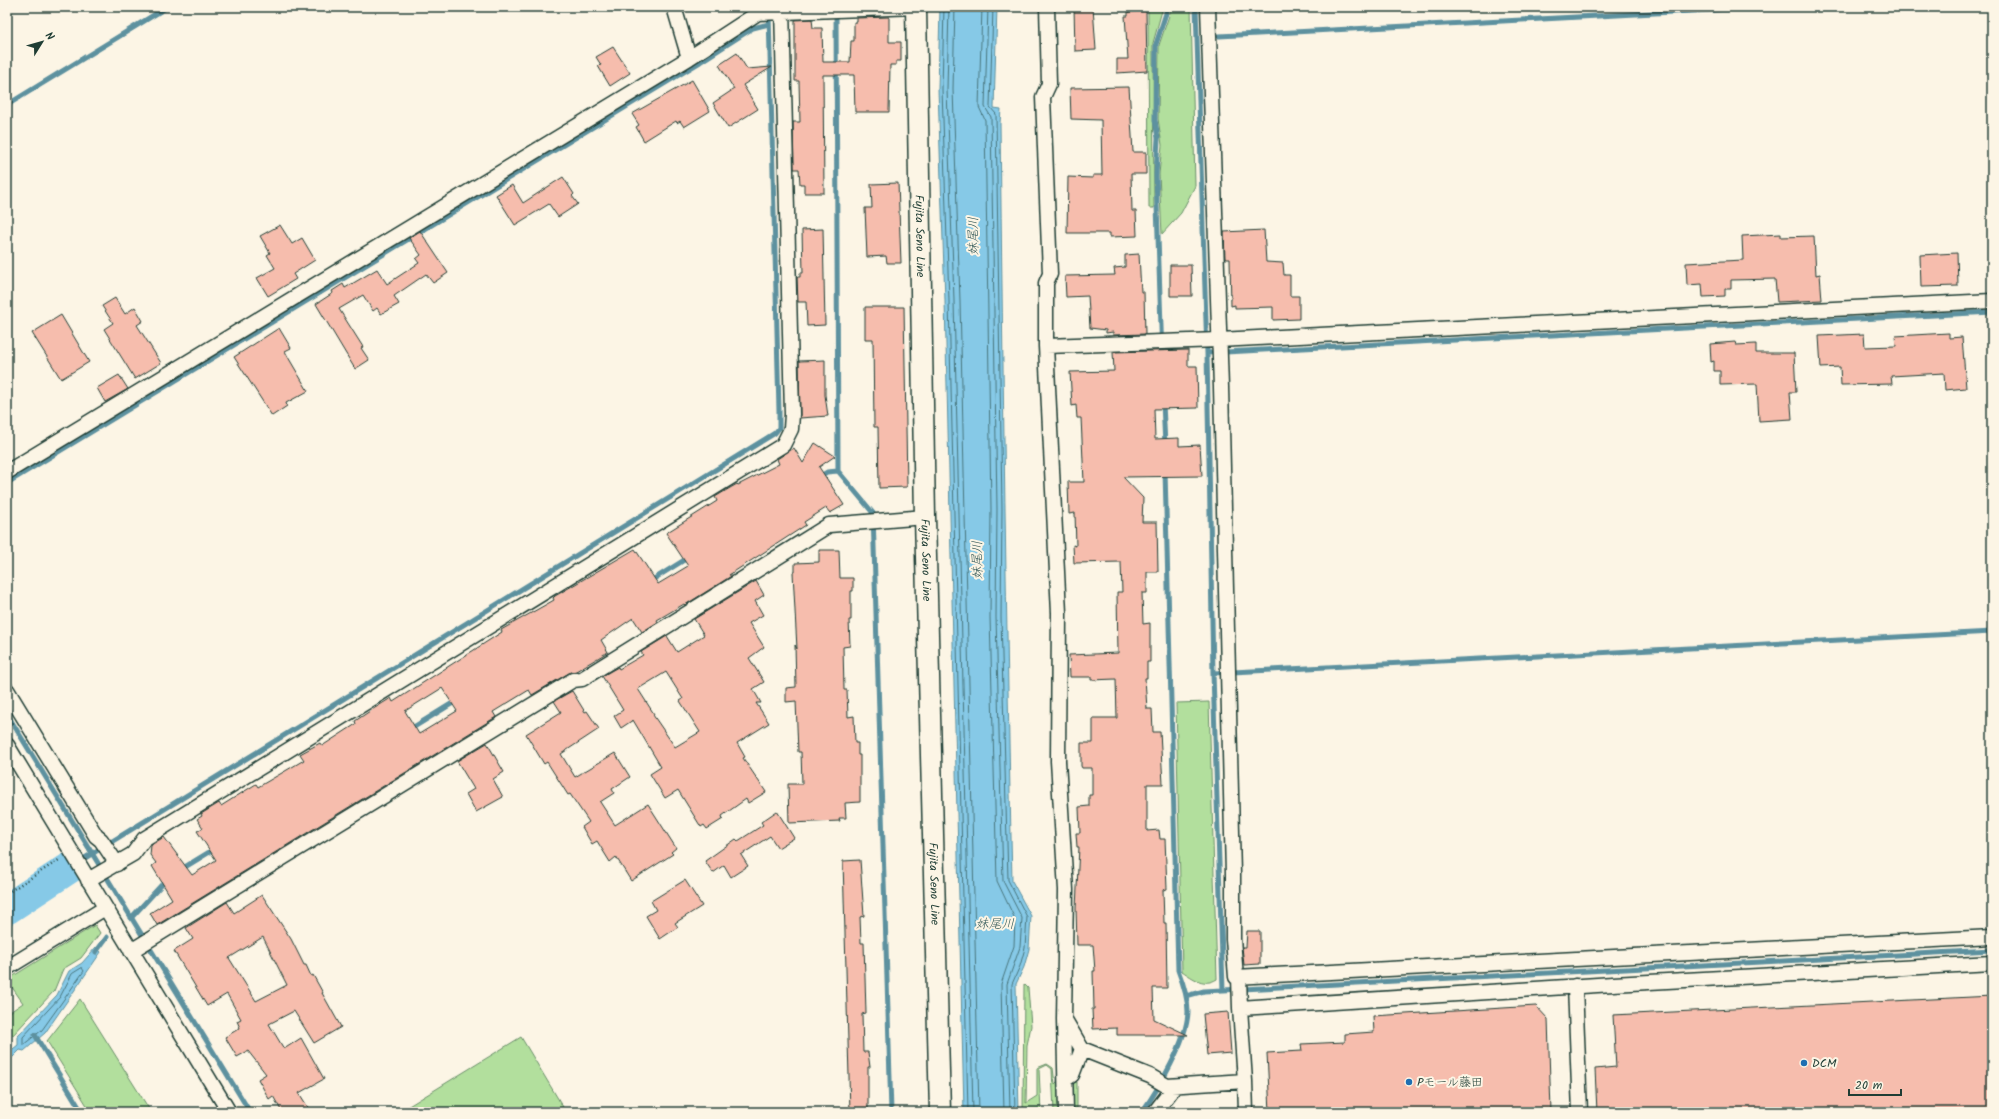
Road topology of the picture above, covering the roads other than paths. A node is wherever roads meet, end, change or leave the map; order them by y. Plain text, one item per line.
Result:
1 (674, 7) edge
2 (916, 7) edge
3 (1047, 7) edge
4 (1208, 7) edge
5 (776, 11) edge
6 (689, 58) junction
7 (1992, 301) edge
8 (1214, 345) junction
9 (1046, 346) junction
10 (7, 472) edge
11 (925, 517) junction
12 (7, 690) edge
13 (7, 746) edge
14 (112, 861) junction
15 (93, 878) junction
16 (105, 908) junction
17 (1992, 938) edge
18 (135, 948) junction
19 (1992, 963) edge
20 (7, 968) edge
21 (1239, 980) junction
22 (1575, 986) junction
23 (1240, 1002) junction
24 (1064, 1019) junction
25 (1082, 1049) junction
26 (1066, 1079) junction
27 (1245, 1080) junction
28 (1171, 1086) junction
29 (229, 1112) edge
30 (940, 1112) edge
31 (1066, 1112) edge
32 (1155, 1112) edge
33 (1246, 1112) edge
34 (1580, 1112) edge

1 - 6 street
2 - 5 street
2 - 11 main road, Fujita Seno Line
3 - 9 street
4 - 8 street
5 - 6 street
5 - 14 street
6 - 10 street
7 - 8 street
8 - 9 street
8 - 21 street
9 - 24 street
11 - 18 street
11 - 30 main road, Fujita Seno Line
12 - 14 street
13 - 15 street
14 - 15 street
15 - 16 street
16 - 18 street
16 - 20 street
17 - 21 street
18 - 29 street
19 - 22 street
21 - 23 street
22 - 23 street
22 - 34 street
23 - 27 street
24 - 25 street
24 - 26 street
25 - 26 street
25 - 28 street
26 - 31 street
27 - 28 street
27 - 33 street
28 - 32 street

